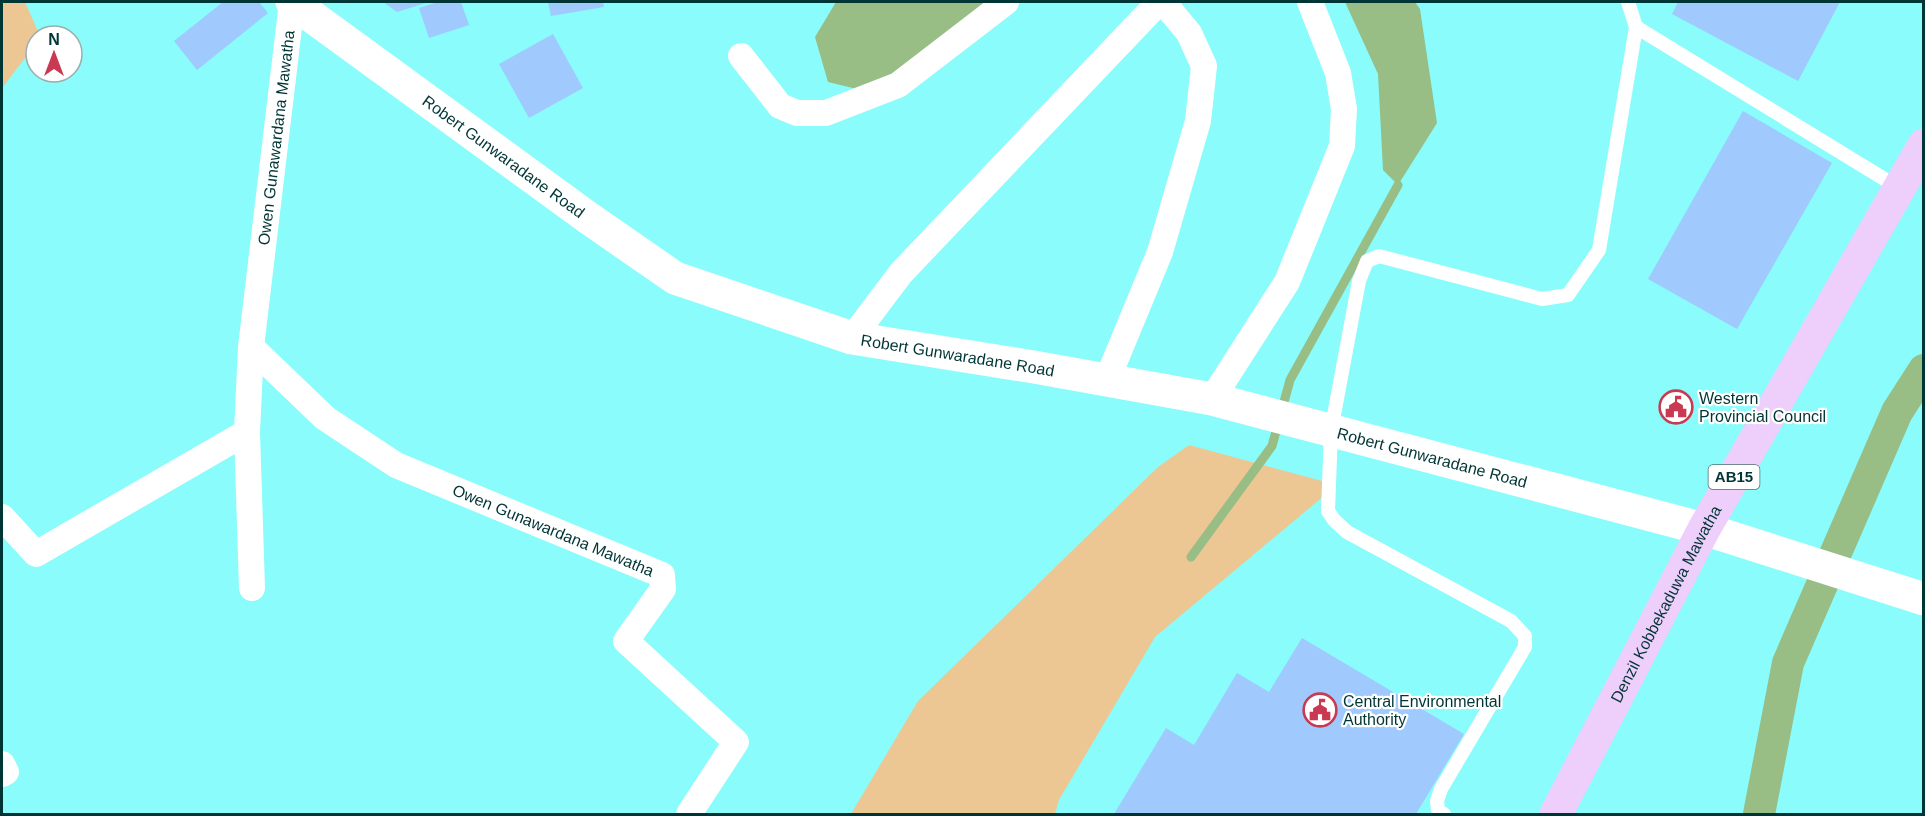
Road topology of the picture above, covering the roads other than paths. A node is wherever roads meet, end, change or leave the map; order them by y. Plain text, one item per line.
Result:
1 (292, 2) edge
2 (1006, 2) edge
3 (1161, 2) edge
4 (1310, 2) edge
5 (1628, 2) edge
6 (1636, 27) junction
7 (741, 56) dead end
8 (1923, 145) edge
9 (1899, 188) junction
10 (852, 338) junction
11 (251, 346) junction
12 (1107, 380) junction
13 (1226, 403) junction
14 (1319, 428) junction
15 (246, 432) junction
16 (2, 517) edge
17 (1704, 529) junction
18 (252, 588) dead end
19 (1923, 599) edge
20 (2, 764) edge
21 (2, 774) edge
22 (689, 814) edge
23 (1444, 814) edge
24 (1556, 814) edge

1 - 10 street, Robert Gunwaradane Road
1 - 11 street, Owen Gunawardana Mawatha
2 - 7 street
3 - 10 street
3 - 12 street
4 - 13 street
5 - 6 lane
6 - 9 lane
6 - 14 lane
8 - 9 main road, Denzil Kobbekaduwa Mawatha / AB15
9 - 17 main road, Denzil Kobbekaduwa Mawatha / AB15
10 - 12 street, Robert Gunwaradane Road
11 - 15 street, Owen Gunawardana Mawatha
11 - 22 street, Owen Gunawardana Mawatha
12 - 13 street, Robert Gunwaradane Road
13 - 14 street, Robert Gunwaradane Road
14 - 17 street, Robert Gunwaradane Road
14 - 23 lane
15 - 16 street
15 - 18 street, Owen Gunawardana Mawatha
17 - 19 street, Robert Gunwaradane Road
17 - 24 main road, Denzil Kobbekaduwa Mawatha / AB15
20 - 21 street

